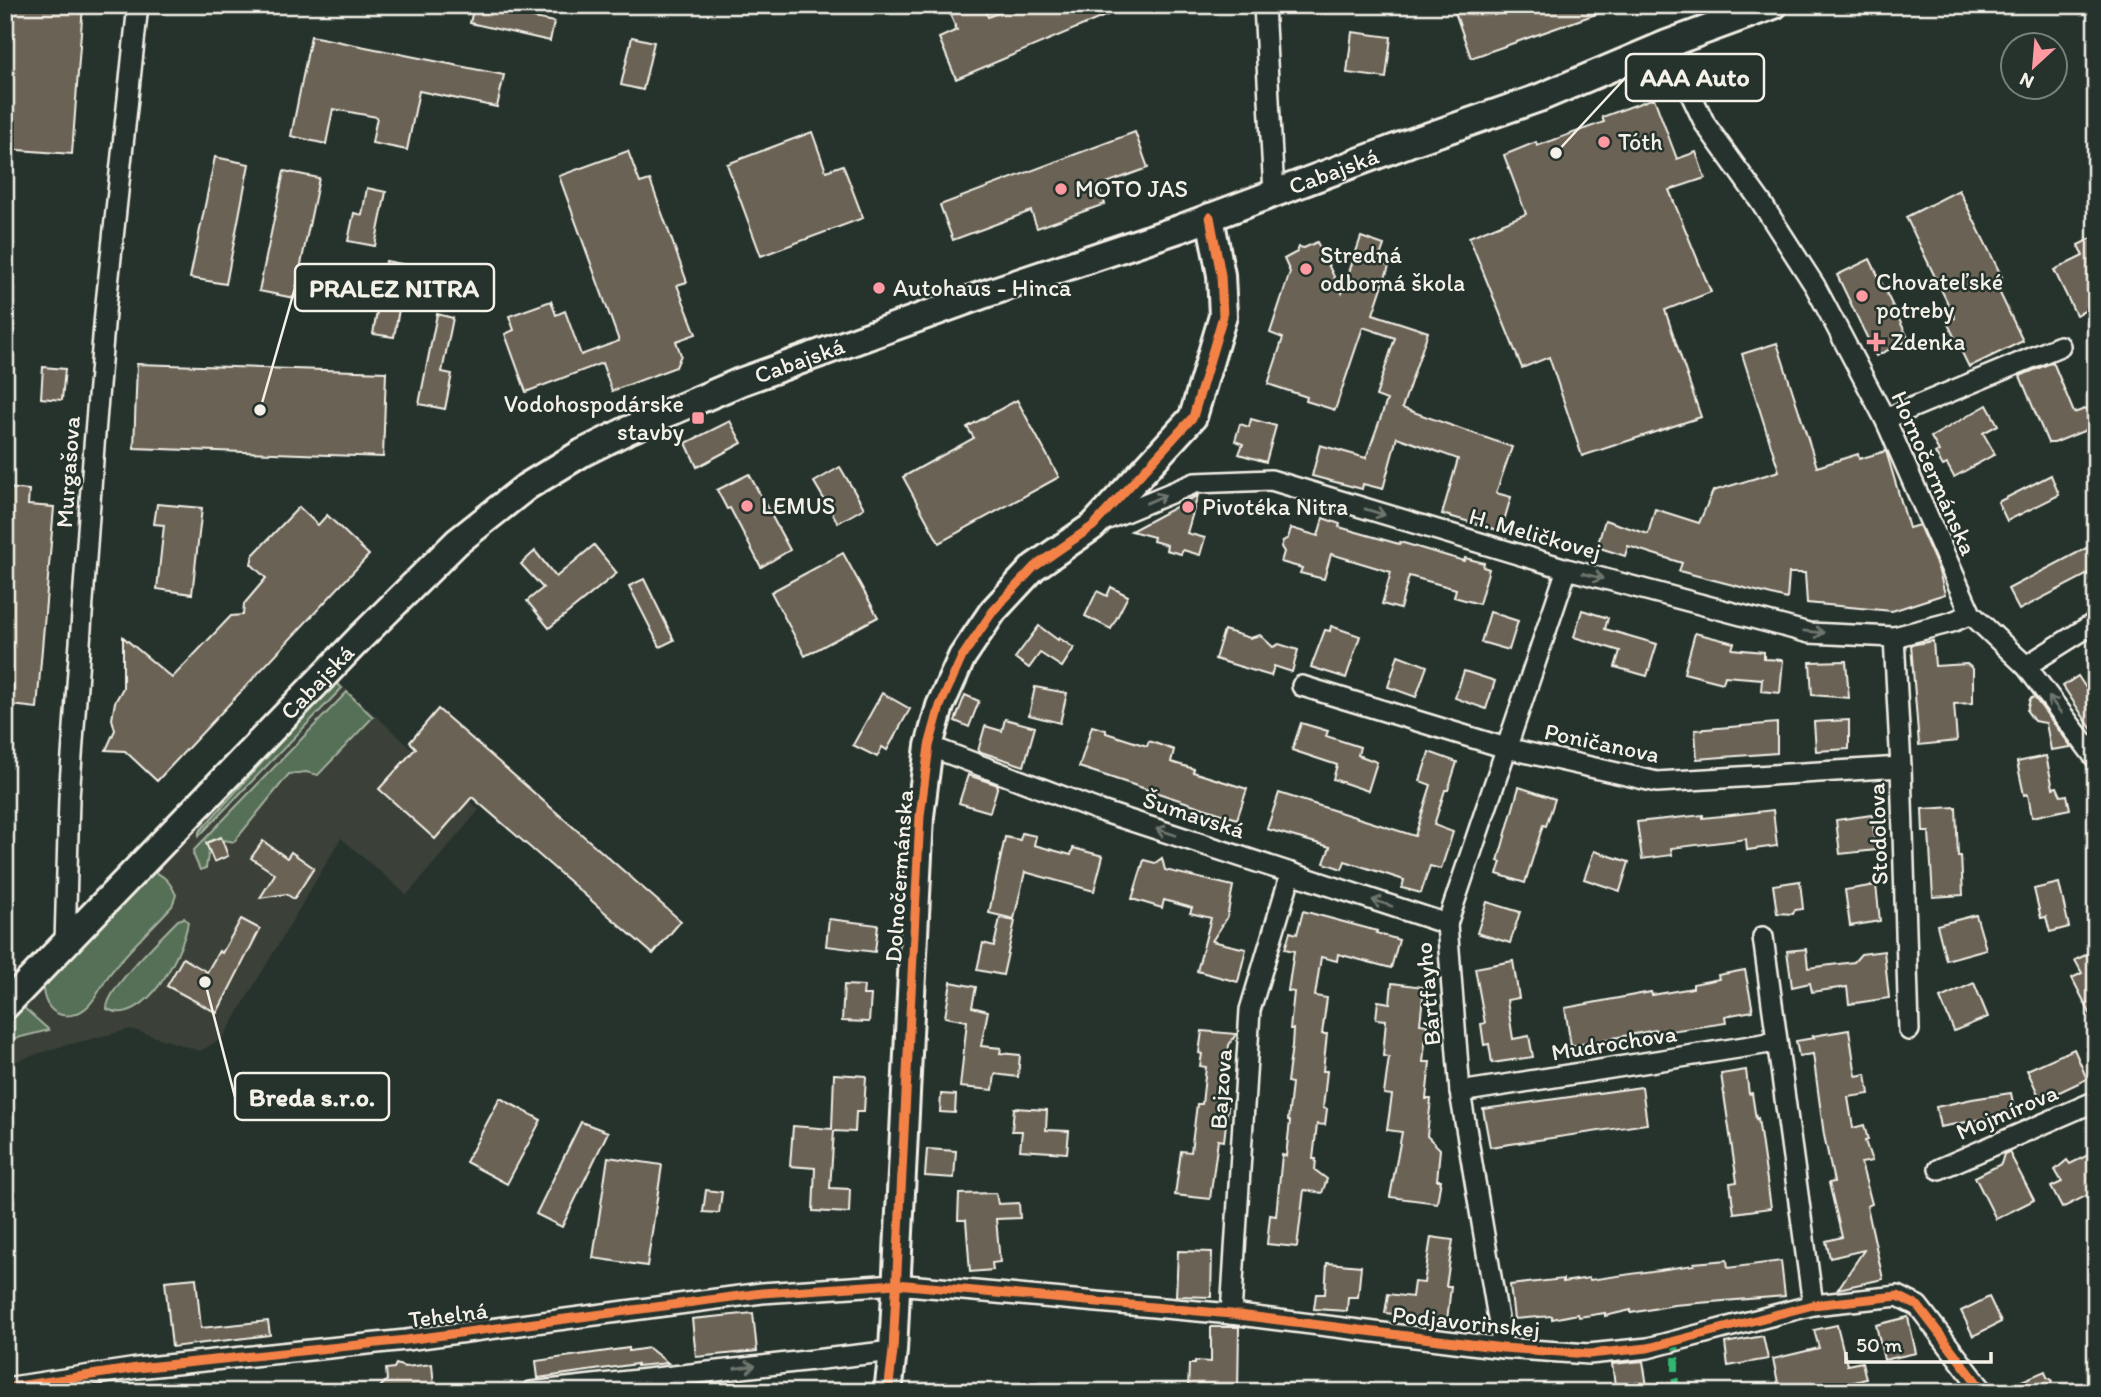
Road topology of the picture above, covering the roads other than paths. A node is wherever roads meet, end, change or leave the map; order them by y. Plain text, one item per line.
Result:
1 (138, 5) edge
2 (1264, 5) edge
3 (1774, 5) edge
4 (1667, 44) junction
5 (1274, 194) junction
6 (1210, 217) junction
7 (2060, 345) dead end
8 (1885, 419) junction
9 (1093, 526) junction
10 (1567, 569) junction
11 (1970, 614) junction
12 (2096, 622) edge
13 (1894, 636) junction
14 (2026, 666) junction
15 (1302, 686) dead end
16 (929, 746) junction
17 (1506, 748) junction
18 (2096, 759) edge
19 (1901, 767) junction
20 (1291, 873) junction
21 (1447, 924) junction
22 (1763, 937) dead end
23 (65, 944) junction
24 (5, 1006) edge
25 (1909, 1030) dead end
26 (1776, 1042) junction
27 (1460, 1092) junction
28 (2096, 1101) edge
29 (1939, 1169) dead end
30 (895, 1284) junction
31 (1813, 1305) junction
32 (1231, 1314) junction
33 (1503, 1348) junction
34 (893, 1351) junction
35 (658, 1384) edge
36 (83, 1385) edge
37 (5, 1388) edge
38 (531, 1392) edge
39 (888, 1392) edge
40 (1984, 1392) edge

1 - 23 street, Murgašova
2 - 5 street
3 - 4 main road, Cabajská
4 - 5 main road, Cabajská
4 - 8 street, Hornočermánska
5 - 6 main road, Cabajská
6 - 9 main road, Dolnočermánska
6 - 23 main road, Cabajská
7 - 8 street
8 - 11 street, Hornočermánska
9 -> 10 street, H. Meličkovej
9 - 16 main road, Dolnočermánska
10 -> 13 street, H. Meličkovej
10 - 17 street, Bártfayho
11 - 13 street, H. Meličkovej
11 - 14 street, Hornočermánska
12 - 14 street
13 - 19 street, Stodolova
18 -> 14 street, Hornočermánska
15 - 17 street, Poničanova
20 -> 16 street, Šumavská
16 - 30 main road, Dolnočermánska
17 - 19 street, Poničanova
17 - 21 street, Bártfayho
19 - 25 street, Stodolova
21 -> 20 street, Šumavská
20 - 32 street, Bajzova
21 - 27 street, Bártfayho
22 - 26 street
23 - 24 main road, Cabajská
26 - 27 street, Mudrochova
26 - 31 street
27 - 33 street, Bártfayho
28 - 29 street, Mojmírova
30 - 32 street, Podjavorinskej
30 - 34 main road, Dolnočermánska
30 - 36 street, Tehelná
31 - 33 street, Podjavorinskej
31 - 40 street, Podjavorinskej
32 - 33 street, Podjavorinskej
35 -> 34 street
34 - 39 main road, Dolnočermánska
35 - 38 street
36 - 37 street, Tehelná

